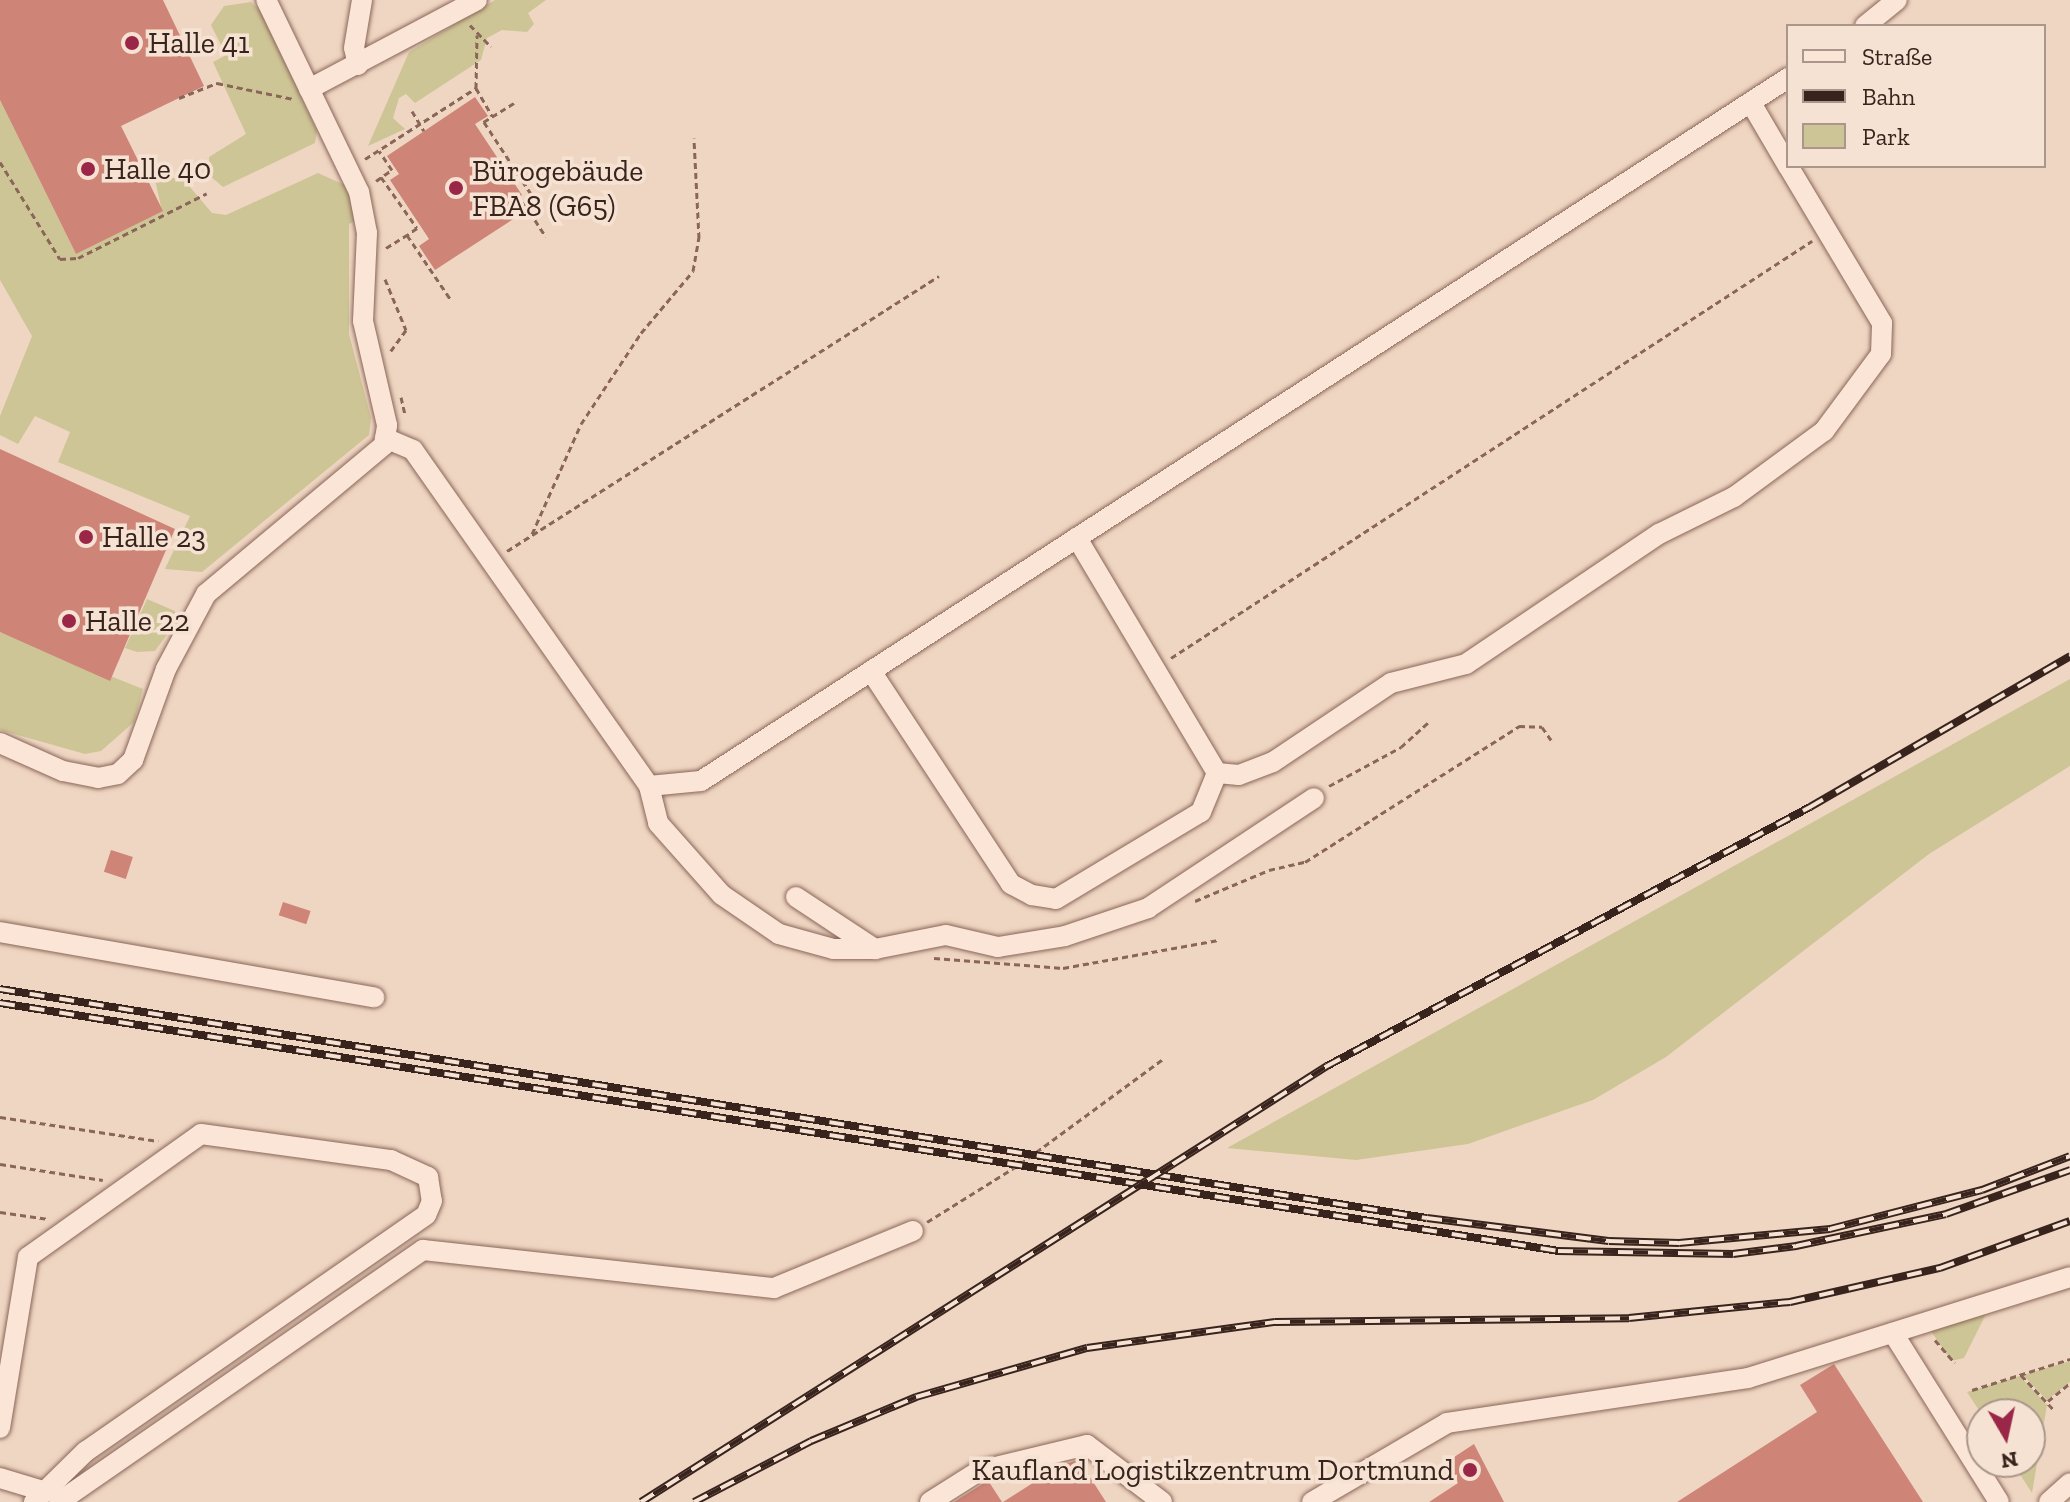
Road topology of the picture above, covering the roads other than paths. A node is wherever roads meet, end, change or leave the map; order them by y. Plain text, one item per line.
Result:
1 (266, 0) edge
2 (362, 0) edge
3 (477, 0) edge
4 (1897, 0) edge
5 (1867, 24) edge
6 (358, 65) junction
7 (1786, 79) edge
8 (313, 96) junction
9 (1751, 103) junction
10 (1786, 163) edge
11 (1789, 168) edge
12 (385, 438) junction
13 (1077, 538) junction
14 (871, 671) junction
15 (0, 743) edge
16 (1217, 773) junction
17 (649, 786) junction
18 (1314, 798) road end
19 (796, 897) dead end
20 (822, 914) junction
21 (0, 932) edge
22 (804, 941) junction
23 (875, 949) junction
24 (374, 997) dead end
25 (913, 1231) road end
26 (2070, 1277) edge
27 (1893, 1333) junction
28 (0, 1428) edge
29 (0, 1478) edge
30 (2070, 1483) edge
31 (46, 1498) edge
32 (930, 1502) edge
33 (1162, 1502) edge
34 (1312, 1502) edge
35 (1999, 1502) edge
36 (2049, 1502) edge

1 - 8 lane
2 - 6 lane
3 - 6 lane
4 - 5 lane
6 - 8 lane
7 - 9 lane
8 - 12 lane
9 - 10 lane
9 - 13 lane
11 - 16 lane
12 - 15 lane
12 - 17 lane
13 - 14 lane
13 - 16 lane
14 - 16 lane
14 - 17 lane
17 - 22 lane
18 - 23 lane
19 - 20 lane
20 - 22 lane
20 - 23 lane
21 - 24 lane
22 - 23 lane
25 - 31 lane
26 - 27 lane
27 - 34 lane
27 - 35 lane
28 - 31 lane
29 - 31 lane
30 - 36 lane
32 - 33 lane

